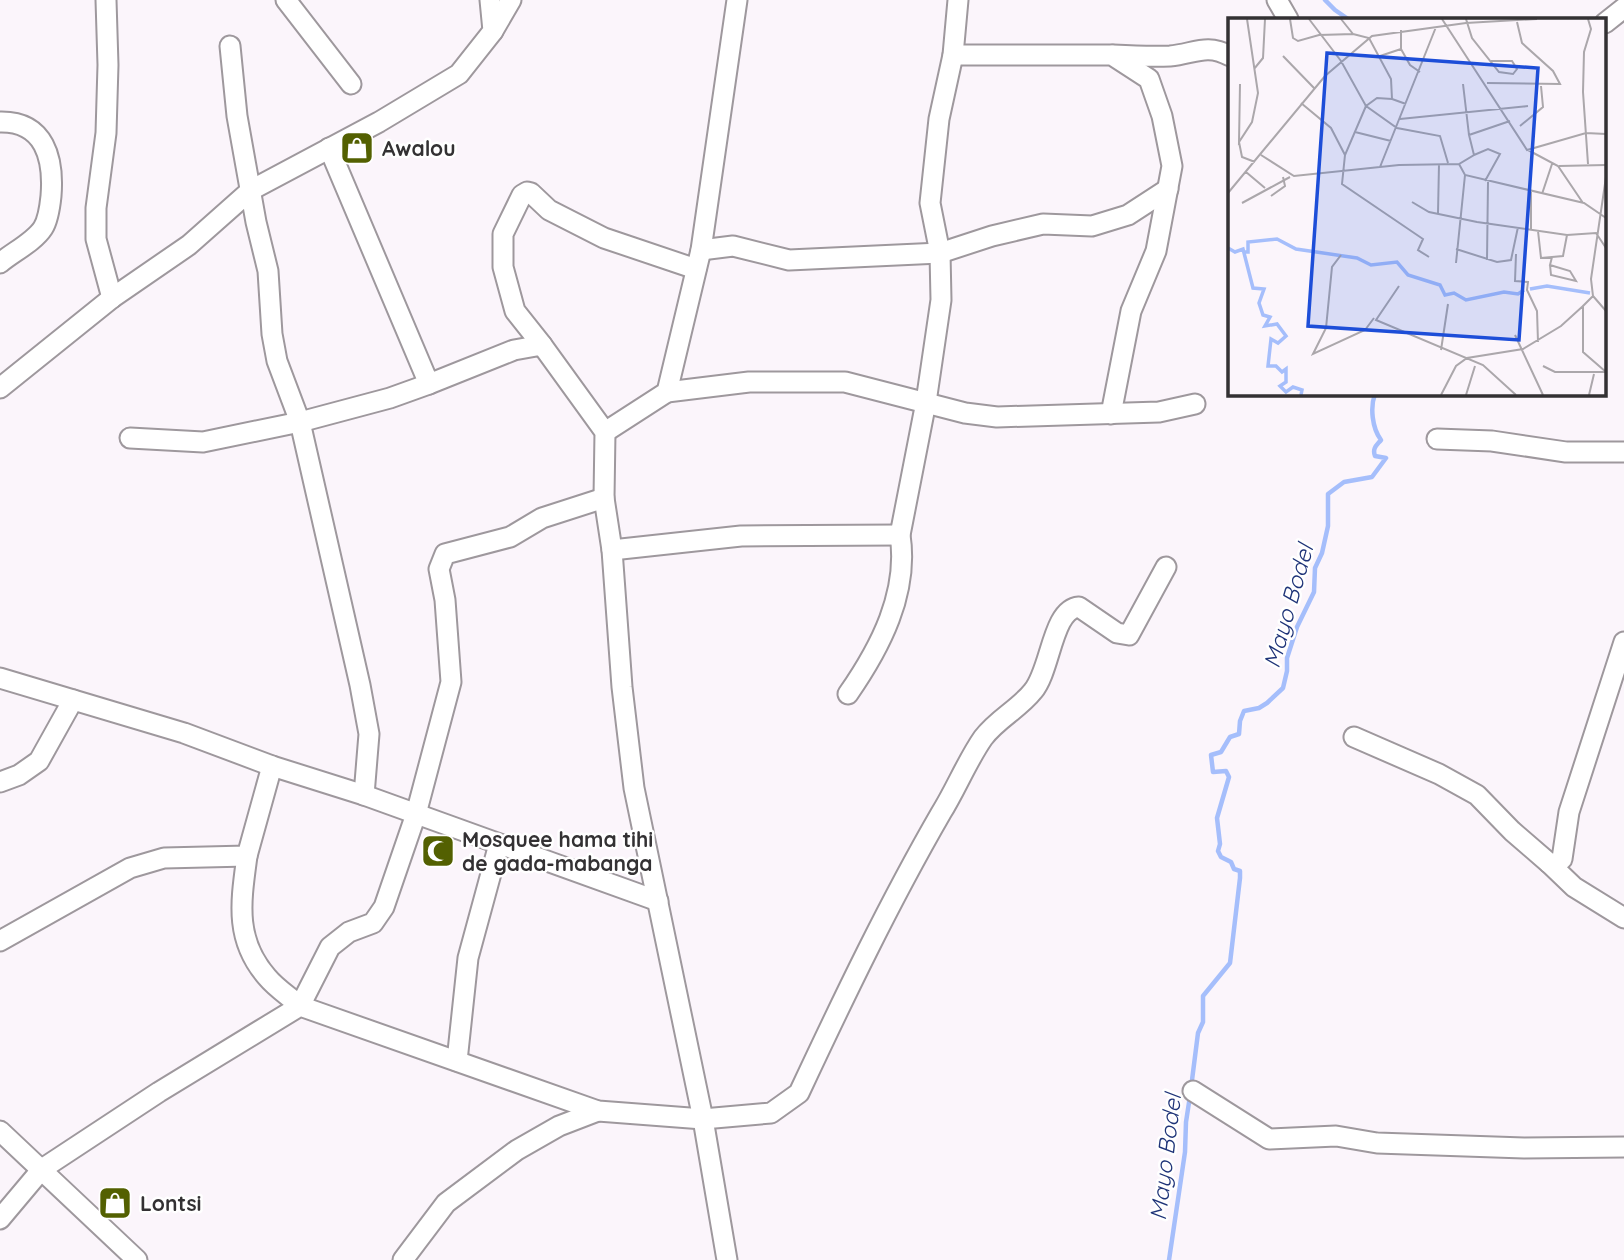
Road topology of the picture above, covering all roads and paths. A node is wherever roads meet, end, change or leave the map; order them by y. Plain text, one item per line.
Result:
1 (106, 0) edge
2 (286, 0) edge
3 (490, 0) edge
4 (511, 0) edge
5 (737, 0) edge
6 (958, 0) edge
7 (1277, 0) edge
8 (1624, 8) edge
9 (1287, 18) edge
10 (1606, 22) edge
11 (493, 31) junction
12 (230, 46) dead end
13 (953, 54) junction
14 (1112, 55) junction
15 (1228, 55) edge
16 (351, 84) dead end
17 (0, 122) edge
18 (329, 148) junction
19 (1168, 189) junction
20 (251, 190) junction
21 (1128, 215) junction
22 (1163, 224) junction
23 (940, 253) junction
24 (698, 260) junction
25 (0, 263) edge
26 (112, 298) junction
27 (542, 345) junction
28 (429, 384) junction
29 (0, 388) edge
30 (667, 392) junction
31 (926, 402) junction
32 (1195, 404) dead end
33 (1111, 414) junction
34 (300, 422) junction
35 (605, 432) junction
36 (130, 438) dead end
37 (1437, 439) dead end
38 (1624, 452) edge
39 (604, 498) junction
40 (900, 535) junction
41 (612, 551) junction
42 (1166, 567) dead end
43 (1624, 642) edge
44 (0, 678) edge
45 (848, 695) dead end
46 (73, 700) junction
47 (1354, 737) dead end
48 (272, 766) junction
49 (0, 782) edge
50 (364, 795) junction
51 (416, 814) junction
52 (499, 844) junction
53 (247, 856) junction
54 (1549, 863) junction
55 (658, 901) junction
56 (1624, 918) edge
57 (0, 941) edge
58 (300, 1006) junction
59 (457, 1061) junction
60 (1192, 1091) dead end
61 (598, 1111) junction
62 (703, 1119) junction
63 (0, 1131) edge
64 (1624, 1147) edge
65 (42, 1169) junction
66 (0, 1219) edge
67 (137, 1260) edge
68 (403, 1260) edge
69 (727, 1260) edge

1 - 26 street
2 - 16 street
3 - 11 street
4 - 11 street
5 - 24 street
6 - 13 street
7 - 9 street
8 - 10 street
11 - 18 street
12 - 20 street
13 - 14 street
13 - 23 street
14 - 15 street
14 - 19 street
17 - 25 street
18 - 20 street
18 - 28 street
19 - 21 street
19 - 22 street
20 - 26 street
20 - 34 street
21 - 22 street
21 - 23 street
22 - 33 street
23 - 24 street
23 - 31 street
24 - 27 street
24 - 30 street
26 - 29 street
27 - 28 street
27 - 35 street
28 - 34 street
30 - 31 street
30 - 35 street
31 - 33 street
31 - 40 street
32 - 33 street
34 - 36 street
34 - 50 street
35 - 39 street
37 - 38 street
39 - 41 street
39 - 51 street
40 - 41 street
40 - 45 street
41 - 55 street
42 - 62 street
43 - 54 street
44 - 46 street
46 - 48 street
46 - 49 street
47 - 54 street
48 - 50 street
48 - 53 street
50 - 51 street
51 - 52 street
51 - 58 street
52 - 55 street
52 - 59 street
53 - 57 street
53 - 58 street
54 - 56 street
55 - 62 street
58 - 59 street
58 - 65 street
59 - 61 street
60 - 64 street
61 - 62 street
61 - 68 street
62 - 69 street
63 - 65 street
65 - 66 street
65 - 67 street

